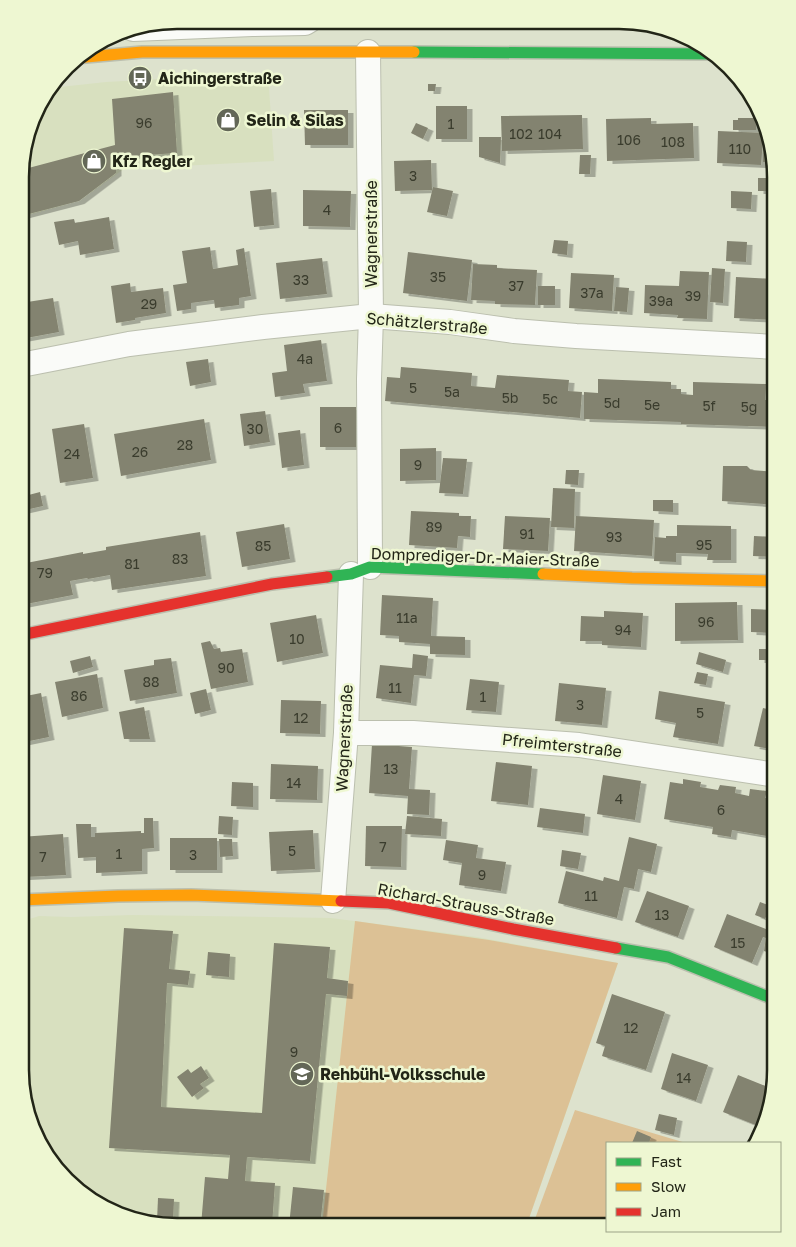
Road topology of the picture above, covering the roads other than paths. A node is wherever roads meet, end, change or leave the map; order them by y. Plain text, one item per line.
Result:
1 (368, 52) junction
2 (701, 54) edge
3 (90, 57) edge
4 (371, 316) junction
5 (767, 347) edge
6 (29, 364) edge
7 (360, 570) junction
8 (767, 581) edge
9 (29, 633) edge
10 (346, 732) junction
11 (767, 774) edge
12 (29, 900) edge
13 (333, 901) junction
14 (767, 996) edge

1 - 2 street
1 - 3 street
1 - 4 street, Wagnerstraße
4 - 5 street, Schätzlerstraße
4 - 6 street, Schätzlerstraße
4 - 7 street, Wagnerstraße
7 - 8 street, Domprediger-Dr.-Maier-Straße
7 - 9 street, Domprediger-Dr.-Maier-Straße
7 - 10 street, Wagnerstraße
10 - 11 street, Pfreimterstraße
10 - 13 street, Wagnerstraße
12 - 13 street, Richard-Strauss-Straße
13 - 14 street, Richard-Strauss-Straße

